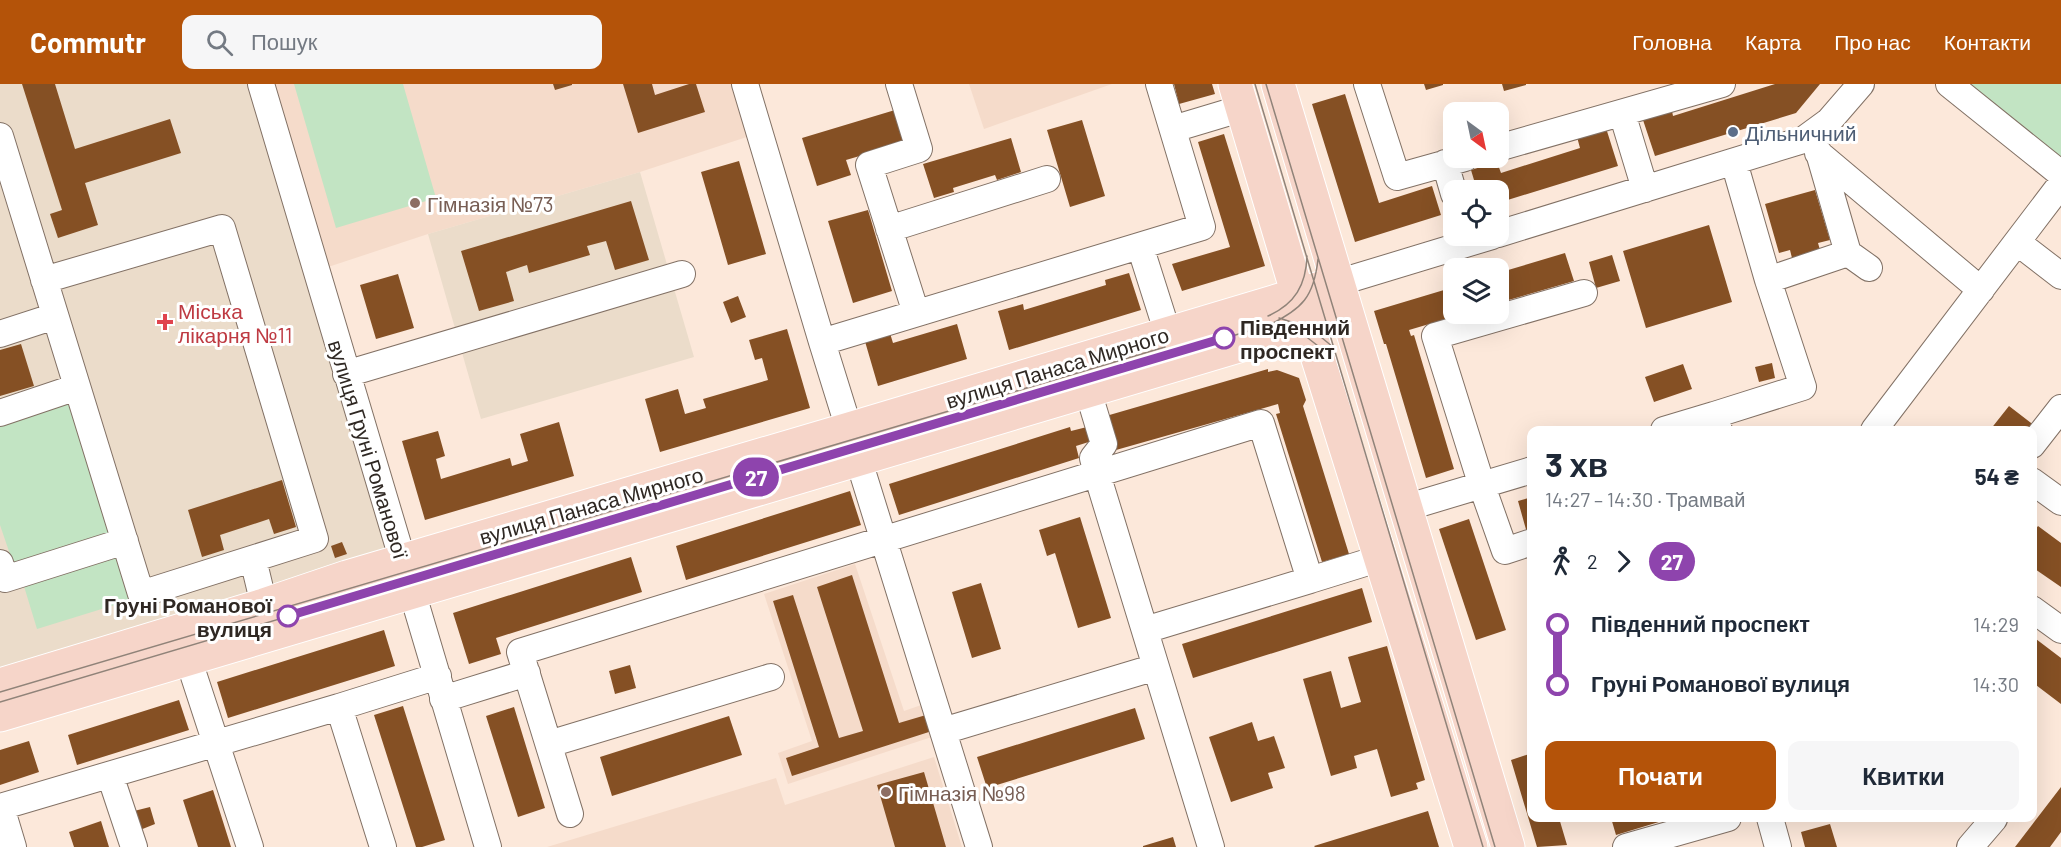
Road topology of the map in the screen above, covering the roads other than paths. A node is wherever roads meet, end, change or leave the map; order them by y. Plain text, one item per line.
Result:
1 (261, 84) edge
2 (745, 84) edge
3 (899, 84) edge
4 (1159, 84) edge
5 (1278, 84) edge
6 (1367, 84) edge
7 (1722, 84) edge
8 (1861, 84) edge
9 (1949, 84) edge
10 (1239, 96) edge
11 (1622, 112) junction
12 (1173, 129) junction
13 (0, 136) edge
14 (1509, 145) edge
15 (1811, 147) junction
16 (1734, 162) junction
17 (1443, 163) edge
18 (2061, 174) edge
19 (1047, 179) dead end
20 (2061, 184) edge
21 (1645, 189) junction
22 (889, 230) junction
23 (1509, 231) edge
24 (2017, 242) junction
25 (1140, 246) junction
26 (1445, 246) edge
27 (1848, 254) junction
28 (1869, 268) dead end
29 (682, 274) dead end
30 (2061, 276) edge
31 (44, 280) junction
32 (1768, 280) junction
33 (1336, 283) junction
34 (1981, 290) junction
35 (1584, 293) dead end
36 (1298, 295) junction
37 (916, 313) junction
38 (1346, 314) junction
39 (55, 316) junction
40 (1309, 326) junction
41 (0, 334) edge
42 (1168, 334) junction
43 (822, 342) junction
44 (346, 374) junction
45 (77, 387) junction
46 (1088, 391) junction
47 (2061, 408) edge
48 (0, 413) edge
49 (1717, 423) edge
50 (1694, 426) edge
51 (1877, 426) edge
52 (2037, 439) edge
53 (854, 444) junction
54 (1527, 472) edge
55 (1097, 474) junction
56 (2037, 485) edge
57 (1482, 486) junction
58 (2061, 502) edge
59 (1405, 508) junction
60 (884, 540) junction
61 (125, 541) junction
62 (1527, 544) edge
63 (1381, 558) junction
64 (253, 559) junction
65 (402, 561) junction
66 (0, 562) edge
67 (1310, 580) junction
68 (411, 592) junction
69 (264, 605) junction
70 (2037, 613) edge
71 (1144, 630) junction
72 (2061, 630) edge
73 (188, 658) junction
74 (1156, 667) junction
75 (527, 673) junction
76 (771, 677) dead end
77 (0, 685) edge
78 (440, 687) junction
79 (339, 707) junction
80 (0, 715) edge
81 (943, 732) junction
82 (217, 744) junction
83 (549, 744) junction
84 (110, 775) junction
85 (0, 807) edge
86 (570, 814) dead end
87 (1714, 822) edge
88 (1771, 822) edge
89 (1991, 822) edge
90 (481, 845) edge
91 (13, 847) edge
92 (134, 847) edge
93 (250, 847) edge
94 (383, 847) edge
95 (979, 847) edge
96 (1211, 847) edge
97 (1471, 847) edge
98 (1508, 847) edge
99 (1626, 847) edge
100 (1778, 847) edge
101 (1970, 847) edge

1 - 44 street, вулиця Груні Романової
2 - 43 street
3 - 22 street
4 - 12 street
5 - 33 main road
6 - 17 street
7 - 11 street
8 - 15 street
9 - 18 street
10 - 12 street
10 - 36 main road
11 - 14 street
11 - 21 street
12 - 25 street
13 - 31 street
15 - 16 street
15 - 27 street
15 - 34 street
16 - 21 street
16 - 32 street
19 - 22 street
20 - 24 street
21 - 23 street
22 - 37 street
24 - 30 street
24 - 34 street
25 - 37 street
25 - 42 street
26 - 33 street, вулиця Панаса Мирного
27 - 28 street
27 - 32 street
29 - 44 street
31 - 39 street
31 - 64 street
32 - 49 street
33 - 36 main road, вулиця Панаса Мирного
33 - 38 main road
34 - 51 street
35 - 57 street
36 - 40 main road
36 - 42 main road, вулиця Панаса Мирного
37 - 43 street
38 - 40 main road, вулиця Панаса Мирного
38 - 59 main road
39 - 41 street
39 - 45 street
40 - 46 main road, вулиця Панаса Мирного
40 - 63 main road
42 - 53 main road, вулиця Панаса Мирного
43 - 53 street
44 - 65 street, вулиця Груні Романової
45 - 48 street
45 - 61 street
46 - 53 main road, вулиця Панаса Мирного
46 - 55 street
47 - 52 street
49 - 50 street
53 - 60 street
53 - 65 main road, вулиця Панаса Мирного
53 - 68 main road, вулиця Панаса Мирного
54 - 57 street
55 - 60 street
55 - 67 street
55 - 71 street
56 - 58 street
57 - 59 street
57 - 62 street
59 - 98 main road
60 - 75 street
60 - 81 street
61 - 64 street
61 - 66 street
63 - 67 street
63 - 97 main road
64 - 69 street
65 - 68 street, вулиця Груні Романової
65 - 69 main road, вулиця Панаса Мирного
67 - 71 street
68 - 73 main road, вулиця Панаса Мирного
68 - 78 street, вулиця Груні Романової
69 - 77 main road, вулиця Панаса Мирного
70 - 72 street
71 - 74 street
73 - 80 main road, вулиця Панаса Мирного
73 - 82 street
74 - 81 street
74 - 96 street
75 - 78 street
75 - 83 street
76 - 83 street
78 - 79 street
78 - 90 street, вулиця Груні Романової
79 - 82 street
79 - 94 street
81 - 95 street
82 - 84 street
82 - 93 street
83 - 86 street
84 - 85 street
84 - 92 street
85 - 91 street
87 - 99 street
88 - 100 street
89 - 101 street

